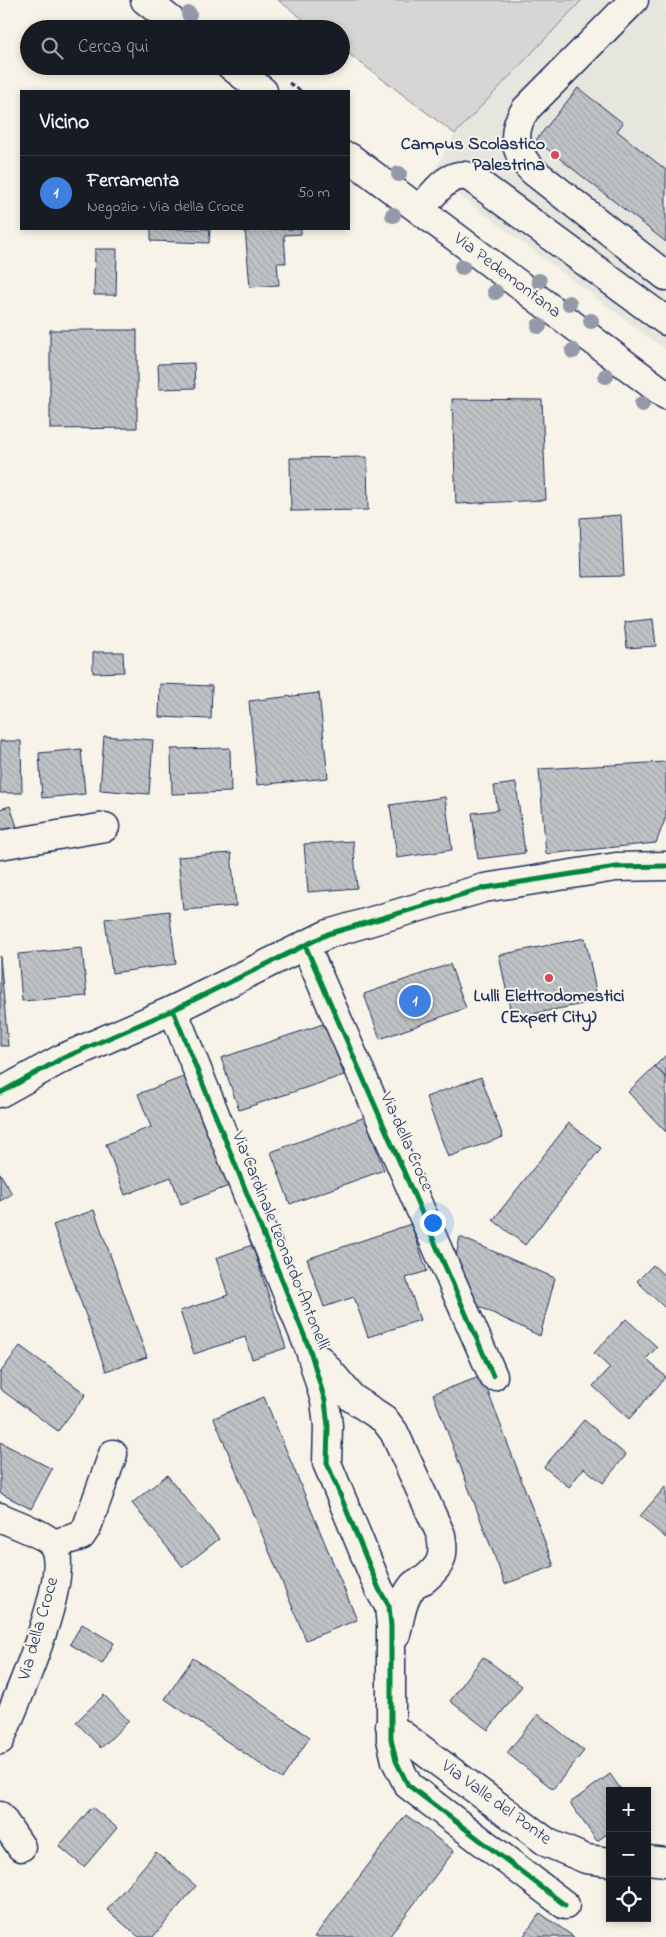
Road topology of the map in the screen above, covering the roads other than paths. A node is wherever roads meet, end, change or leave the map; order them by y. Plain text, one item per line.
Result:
1 (145, 0) edge
2 (634, 0) edge
3 (171, 20) edge
4 (243, 75) edge
5 (262, 90) edge
6 (350, 158) edge
7 (420, 210) junction
8 (666, 276) edge
9 (664, 316) edge
10 (666, 395) edge
11 (105, 827) dead end
12 (0, 845) edge
13 (666, 866) edge
14 (305, 945) junction
15 (173, 1010) junction
16 (0, 1093) edge
17 (310, 1350) junction
18 (493, 1376) dead end
19 (113, 1454) dead end
20 (0, 1517) edge
21 (53, 1544) junction
22 (392, 1650) junction
23 (390, 1726) junction
24 (0, 1740) edge
25 (0, 1816) edge
26 (21, 1847) dead end
27 (651, 1860) edge
28 (606, 1862) edge
29 (666, 1862) edge
30 (565, 1905) dead end

1 - 3 street
2 - 8 street
4 - 5 street
6 - 7 street, Via Pedemontana
7 - 9 street
7 - 10 street, Via Pedemontana
11 - 12 street
13 - 14 street
14 - 15 street
14 - 18 street, Via della Croce
15 - 16 street
15 - 17 street, Via Cardinale Leonardo Antonelli
17 - 22 street, Via Cardinale Leonardo Antonelli
17 - 22 street, Via Cardinale Leonardo Antonelli
19 - 21 street
20 - 21 street
21 - 24 street, Via della Croce
22 - 23 street, Via Cardinale Leonardo Antonelli
23 - 28 street, Via Valle del Ponte
23 - 30 street, Via Cardinale Leonardo Antonelli
25 - 26 street
27 - 29 street

